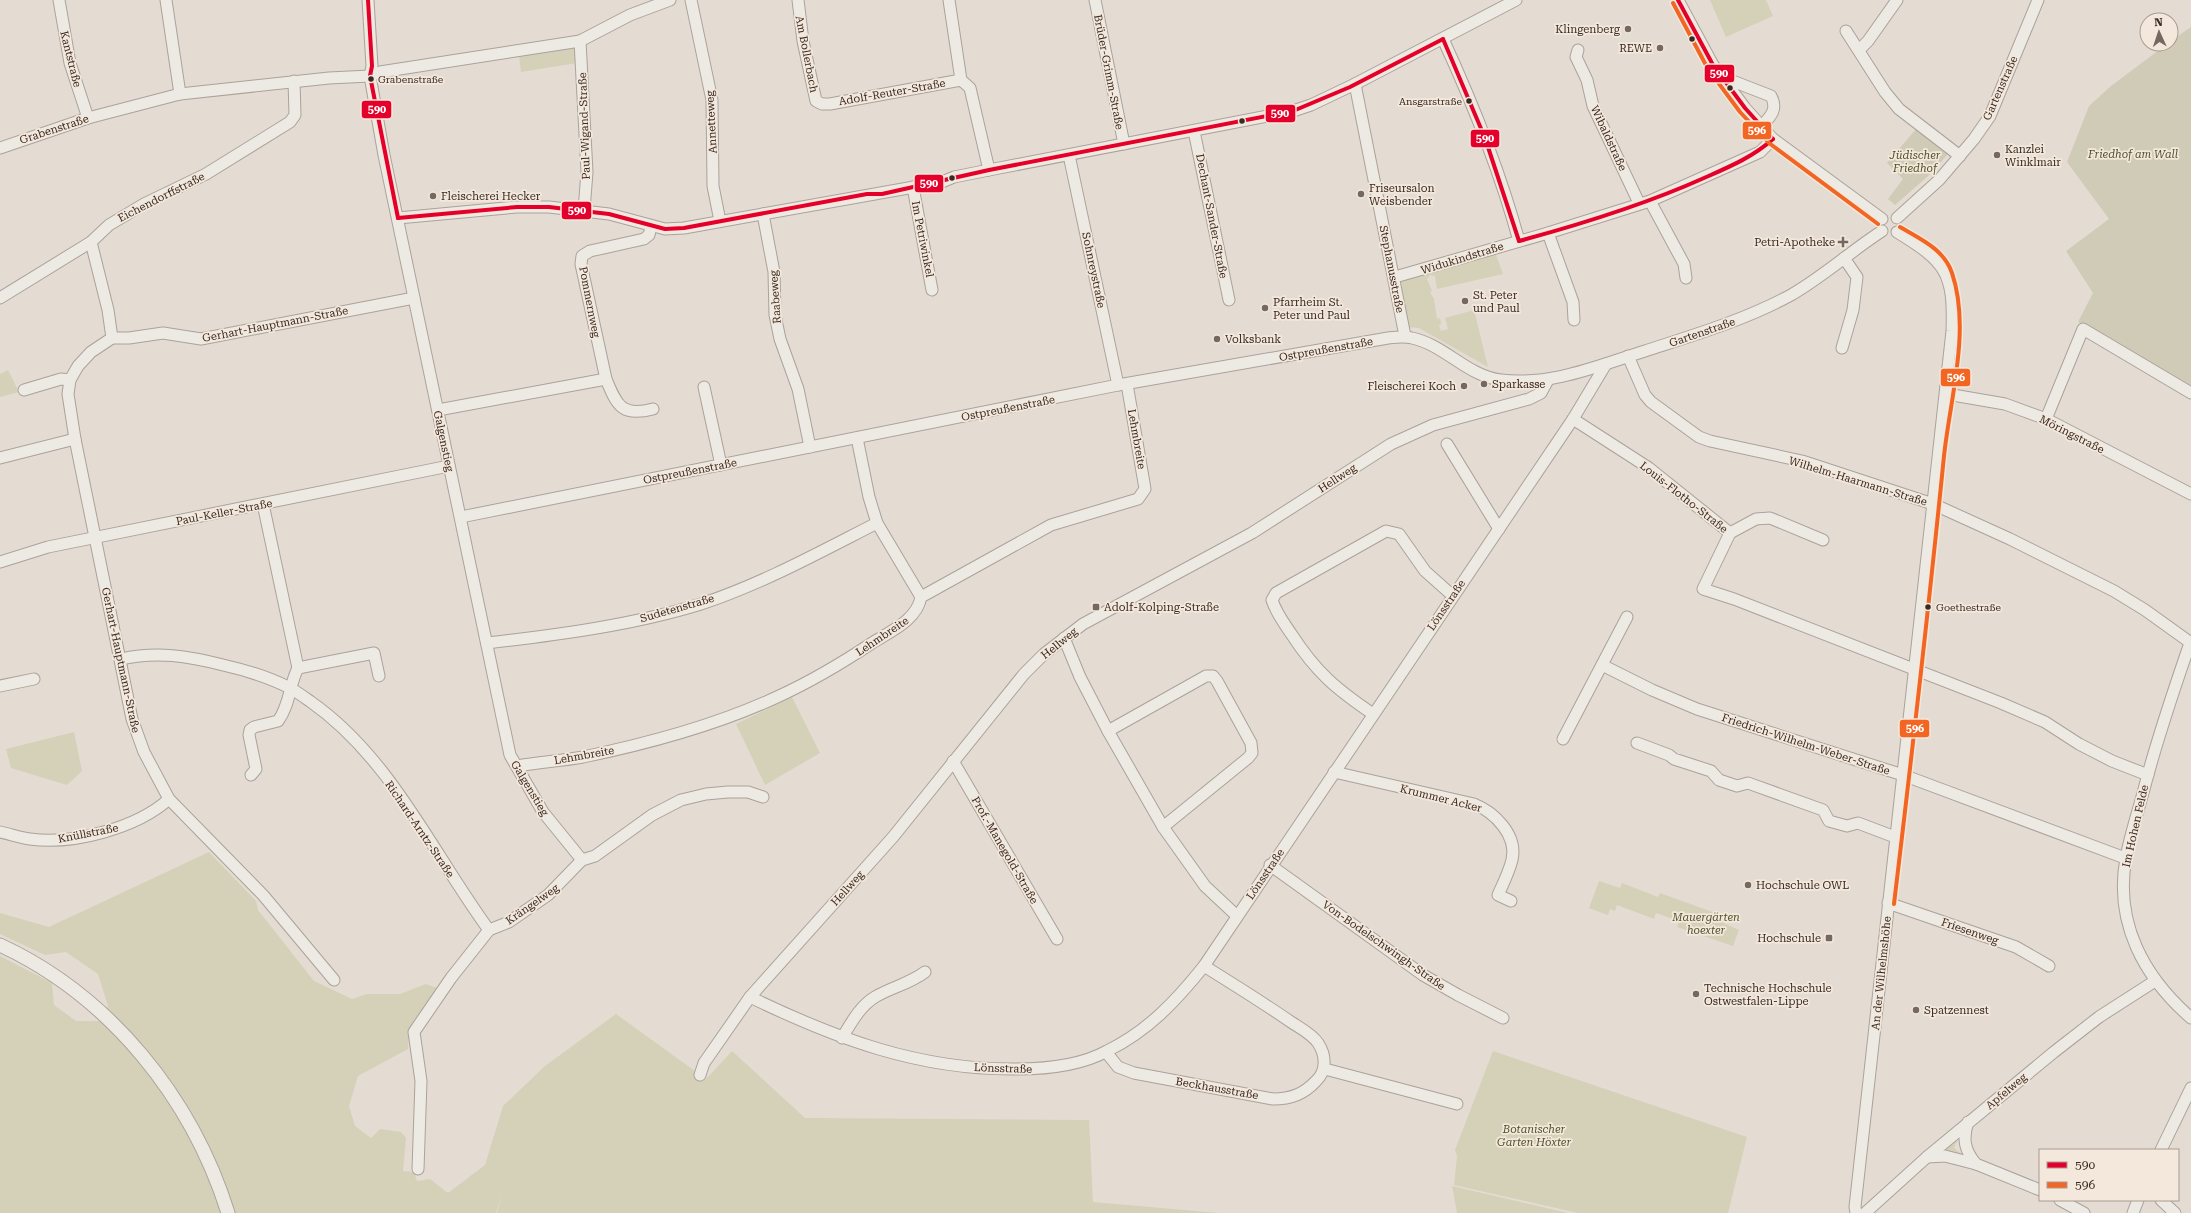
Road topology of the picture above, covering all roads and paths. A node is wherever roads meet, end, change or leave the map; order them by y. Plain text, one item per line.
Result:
1 (59, 0) edge
2 (166, 0) edge
3 (368, 0) edge
4 (670, 0) edge
5 (691, 0) edge
6 (798, 0) edge
7 (949, 0) edge
8 (1095, 0) edge
9 (1516, 0) edge
10 (1678, 0) edge
11 (1897, 0) edge
12 (2038, 0) edge
13 (1846, 30) dead end
14 (1443, 39) junction
15 (580, 41) junction
16 (1578, 50) dead end
17 (1859, 50) junction
18 (370, 76) junction
19 (961, 80) junction
20 (294, 81) junction
21 (1725, 82) junction
22 (1355, 84) junction
23 (180, 94) junction
24 (822, 104) joint
25 (88, 118) junction
26 (1762, 126) junction
27 (1194, 131) junction
28 (1773, 139) junction
29 (1124, 144) junction
30 (0, 148) edge
31 (1069, 155) junction
32 (1960, 156) junction
33 (988, 170) junction
34 (913, 187) junction
35 (1645, 202) junction
36 (584, 210) junction
37 (763, 214) junction
38 (398, 218) junction
39 (1897, 218) junction
40 (1882, 219) junction
41 (720, 221) junction
42 (651, 227) junction
43 (1882, 231) junction
44 (1897, 232) junction
45 (1548, 233) junction
46 (1518, 241) junction
47 (91, 242) junction
48 (1844, 258) junction
49 (1394, 277) junction
50 (1686, 278) dead end
51 (932, 290) dead end
52 (0, 298) edge
53 (414, 298) junction
54 (1229, 300) dead end
55 (1574, 320) dead end
56 (1405, 336) junction
57 (112, 338) junction
58 (1842, 348) dead end
59 (1628, 356) junction
60 (1606, 364) junction
61 (606, 379) junction
62 (70, 380) junction
63 (1548, 380) junction
64 (1122, 385) junction
65 (704, 387) dead end
66 (24, 390) dead end
67 (2191, 393) edge
68 (1946, 394) junction
69 (654, 409) dead end
70 (438, 410) junction
71 (1573, 419) junction
72 (2046, 419) junction
73 (857, 438) junction
74 (75, 439) junction
75 (1447, 444) dead end
76 (810, 447) junction
77 (0, 458) edge
78 (721, 465) junction
79 (449, 466) junction
80 (2191, 494) edge
81 (263, 504) junction
82 (1933, 504) junction
83 (461, 517) junction
84 (878, 523) junction
85 (1499, 529) junction
86 (1730, 533) junction
87 (96, 537) junction
88 (1823, 540) dead end
89 (0, 562) edge
90 (1453, 596) junction
91 (921, 597) junction
92 (1627, 617) dead end
93 (1064, 638) junction
94 (486, 643) junction
95 (2190, 643) edge
96 (121, 659) junction
97 (1602, 665) junction
98 (298, 668) junction
99 (1916, 669) junction
100 (380, 676) dead end
101 (34, 680) dead end
102 (0, 686) edge
103 (290, 688) junction
104 (1373, 714) junction
105 (1108, 731) junction
106 (1563, 739) dead end
107 (1637, 743) dead end
108 (953, 761) junction
109 (516, 766) junction
110 (1334, 772) junction
111 (251, 775) dead end
112 (1903, 775) junction
113 (2148, 775) junction
114 (764, 797) dead end
115 (169, 798) junction
116 (1163, 827) junction
117 (0, 832) edge
118 (1895, 837) junction
119 (2125, 858) junction
120 (582, 860) junction
121 (1270, 865) junction
122 (1511, 901) dead end
123 (1888, 903) junction
124 (1237, 916) junction
125 (490, 930) junction
126 (1056, 939) dead end
127 (0, 945) edge
128 (1204, 966) junction
129 (2049, 966) dead end
130 (925, 972) dead end
131 (334, 980) dead end
132 (2155, 981) junction
133 (750, 997) junction
134 (1503, 1018) dead end
135 (2191, 1018) edge
136 (842, 1038) junction
137 (1106, 1052) junction
138 (1325, 1069) junction
139 (700, 1075) dead end
140 (2191, 1088) edge
141 (1457, 1104) dead end
142 (1968, 1122) junction
143 (2161, 1149) edge
144 (1927, 1157) junction
145 (1976, 1164) junction
146 (418, 1170) dead end
147 (2039, 1190) edge
148 (2062, 1201) edge
149 (2138, 1201) edge
150 (2162, 1201) edge
151 (228, 1213) edge
152 (1856, 1213) edge
153 (1865, 1213) edge
154 (2084, 1213) edge
155 (2133, 1213) edge
156 (2175, 1213) edge

1 - 25 street, Kantstraße
2 - 23 street
3 - 18 street, Galgenstieg
4 - 15 street, Grabenstraße
5 - 41 street, Annetteweg
6 - 24 street, Am Bollerbach
7 - 19 street, Adolf-Reuter-Straße
8 - 29 street, Brüder-Grimm-Straße
9 - 14 street
10 - 21 street
11 - 17 street
12 - 32 street, Gartenstraße
13 - 17 street
14 - 22 street
14 - 46 street
15 - 18 street, Grabenstraße
15 - 36 street, Paul-Wigand-Straße
16 - 35 street, Wibaldstraße
17 - 32 street
18 - 20 street, Grabenstraße
18 - 38 street, Galgenstieg
19 - 24 street, Adolf-Reuter-Straße
19 - 33 street, Adolf-Reuter-Straße
20 - 23 street, Grabenstraße
20 - 47 street, Eichendorffstraße
21 - 26 street
21 - 26 street
22 - 27 street
22 - 49 street, Stephanusstraße
23 - 25 street, Grabenstraße
25 - 30 street, Grabenstraße
26 - 28 street
27 - 29 street
27 - 54 street, Dechant-Sander-Straße
28 - 35 street, Widukindstraße
28 - 40 street
29 - 31 street
31 - 33 street
31 - 64 street, Sohnreystraße
32 - 39 street, Gartenstraße
33 - 34 street
34 - 37 street
34 - 51 street, Im Petriwinkel
35 - 45 street, Widukindstraße
35 - 50 street, Wibaldstraße
36 - 38 street
36 - 42 street
37 - 41 street
37 - 76 street, Raabeweg
38 - 53 street, Galgenstieg
39 - 40 street
39 - 44 street
40 - 43 street
41 - 42 street
42 - 61 street, Pommernweg
43 - 44 street
43 - 48 street, Gartenstraße
44 - 68 street, An der Wilhelmshöhe
45 - 46 street, Widukindstraße
45 - 55 street
46 - 49 street, Widukindstraße
47 - 52 street, Eichendorffstraße
47 - 57 street
48 - 58 street
48 - 59 street, Gartenstraße
49 - 56 street, Stephanusstraße
53 - 57 street, Gerhart-Hauptmann-Straße
53 - 70 street, Galgenstieg
56 - 63 street, Ostpreußenstraße
56 - 64 street, Ostpreußenstraße
57 - 62 street, Gerhart-Hauptmann-Straße
59 - 60 street, Gartenstraße
59 - 82 street, Wilhelm-Haarmann-Straße
60 - 63 street, Gartenstraße
60 - 71 street, Lönsstraße
61 - 69 street, Pommernweg
61 - 70 street
62 - 66 street
62 - 74 street, Gerhart-Hauptmann-Straße
63 - 93 street, Hellweg
64 - 73 street, Ostpreußenstraße
64 - 91 street, Lehmbreite
65 - 78 street
67 - 72 street
68 - 72 street, Möringstraße
68 - 82 street, An der Wilhelmshöhe
70 - 79 street, Galgenstieg
71 - 85 street, Lönsstraße
71 - 86 street, Louis-Flotho-Straße
72 - 80 street, Möringstraße
73 - 76 street, Ostpreußenstraße
73 - 84 street
74 - 77 street
74 - 87 street, Gerhart-Hauptmann-Straße
75 - 85 street
76 - 78 street, Ostpreußenstraße
78 - 83 street, Ostpreußenstraße
79 - 81 street, Paul-Keller-Straße
79 - 83 street, Galgenstieg
81 - 87 street, Paul-Keller-Straße
81 - 98 street
82 - 95 street, Wilhelm-Haarmann-Straße
82 - 99 street, An der Wilhelmshöhe
83 - 94 street, Galgenstieg
84 - 91 street
84 - 94 street, Sudetenstraße
85 - 90 street, Lönsstraße
86 - 88 street, Louis-Flotho-Straße
86 - 99 street
87 - 89 street, Paul-Keller-Straße
87 - 96 street, Gerhart-Hauptmann-Straße
90 - 104 street, Lönsstraße
90 - 104 street
91 - 109 street, Lehmbreite
92 - 97 street
93 - 105 street
93 - 108 street, Hellweg
94 - 109 street, Galgenstieg
95 - 113 street, Im Hohen Felde
96 - 103 street, Richard-Arntz-Straße
96 - 115 street, Gerhart-Hauptmann-Straße
97 - 106 street
97 - 112 street, Friedrich-Wilhelm-Weber-Straße
98 - 100 street
98 - 103 street
99 - 112 street, An der Wilhelmshöhe
99 - 113 street
101 - 102 street
103 - 111 street
103 - 125 street, Richard-Arntz-Straße
104 - 110 street, Lönsstraße
105 - 116 street
105 - 116 street
107 - 118 street
108 - 126 street, Prof.-Manegold-Straße
108 - 133 street, Hellweg
109 - 120 street, Galgenstieg
110 - 121 street, Lönsstraße
110 - 122 street, Krummer Acker
112 - 118 street, An der Wilhelmshöhe
112 - 119 street, Friedrich-Wilhelm-Weber-Straße
113 - 119 street, Im Hohen Felde
114 - 120 street, Krängelweg
115 - 117 street, Knüllstraße
115 - 131 street, Gerhart-Hauptmann-Straße
116 - 124 street
118 - 123 street, An der Wilhelmshöhe
119 - 132 street, Im Hohen Felde
120 - 125 street, Krängelweg
121 - 124 street, Lönsstraße
121 - 134 street, Von-Bodelschwingh-Straße
123 - 129 street, Friesenweg
123 - 152 street, An der Wilhelmshöhe
124 - 128 street, Lönsstraße
125 - 146 street, Krängelweg
127 - 151 street
128 - 137 street, Lönsstraße
128 - 138 street
130 - 136 street
132 - 135 street, Im Hohen Felde
132 - 142 street, Apfelweg
133 - 136 street, Lönsstraße
133 - 139 street, Hellweg
136 - 137 street, Lönsstraße
137 - 138 street, Beckhausstraße
138 - 141 street
140 - 143 street
142 - 144 street, Apfelweg
142 - 145 street
144 - 145 street
144 - 153 street, Apfelweg
145 - 147 street
148 - 154 street
149 - 155 street
150 - 156 street

